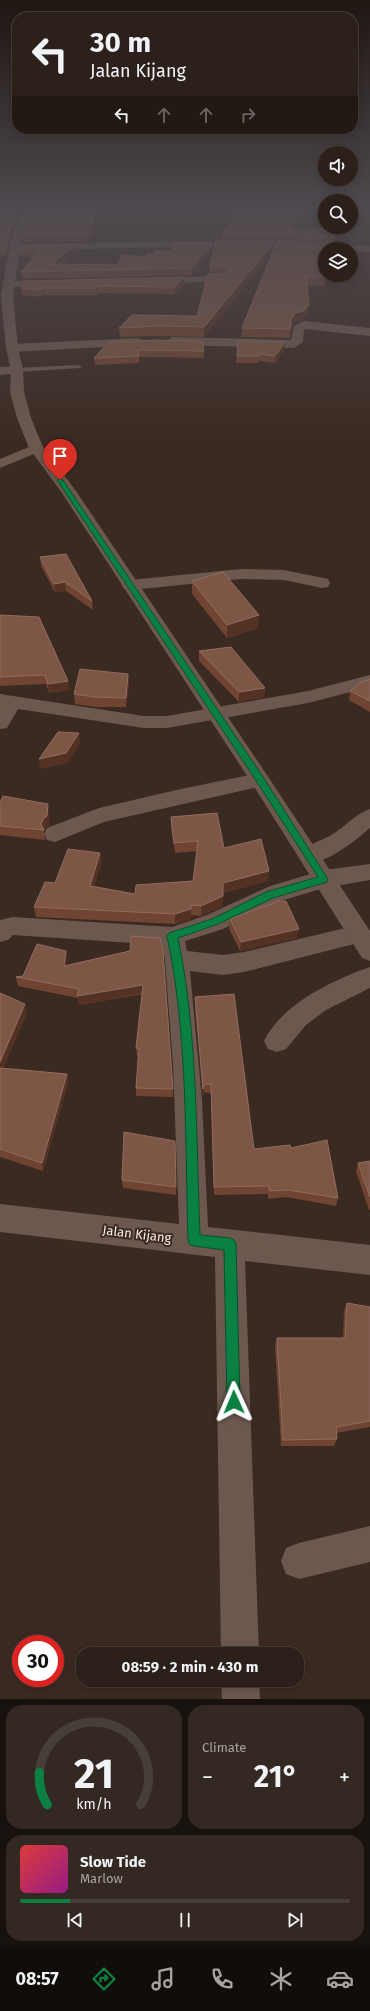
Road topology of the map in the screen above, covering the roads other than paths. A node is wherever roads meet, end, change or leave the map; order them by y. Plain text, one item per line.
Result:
1 (53, 285) edge
2 (5, 292) edge
3 (370, 332) edge
4 (12, 348) junction
5 (78, 367) dead end
6 (8, 370) edge
7 (36, 448) junction
8 (0, 464) edge
9 (322, 582) dead end
10 (130, 585) junction
11 (370, 681) edge
12 (7, 701) edge
13 (215, 714) junction
14 (0, 723) edge
15 (260, 780) junction
16 (370, 817) edge
17 (55, 834) dead end
18 (310, 856) junction
19 (370, 872) edge
20 (324, 879) junction
21 (0, 933) edge
22 (364, 942) edge
23 (175, 948) junction
24 (370, 977) edge
25 (277, 1041) dead end
26 (0, 1218) edge
27 (194, 1240) junction
28 (230, 1244) junction
29 (370, 1260) edge
30 (370, 1544) edge
31 (299, 1561) dead end
32 (240, 1647) edge
33 (240, 1687) edge
34 (241, 1699) edge

1 - 2 street
2 - 4 street
3 - 4 street
4 - 6 street
5 - 6 lane
6 - 7 street
7 - 8 street
7 - 10 street
9 - 10 street
10 - 13 street
11 - 13 street
12 - 13 street
12 - 14 street
13 - 15 street
15 - 17 street
15 - 18 street
16 - 18 street
18 - 20 street
19 - 20 street
20 - 22 street
20 - 23 street
21 - 23 street
22 - 23 street
23 - 27 street
24 - 25 street
26 - 27 street, Jalan Kijang
27 - 28 street, Jalan Kijang
28 - 29 street, Jalan Kijang
28 - 32 street
30 - 31 street
33 - 34 street

